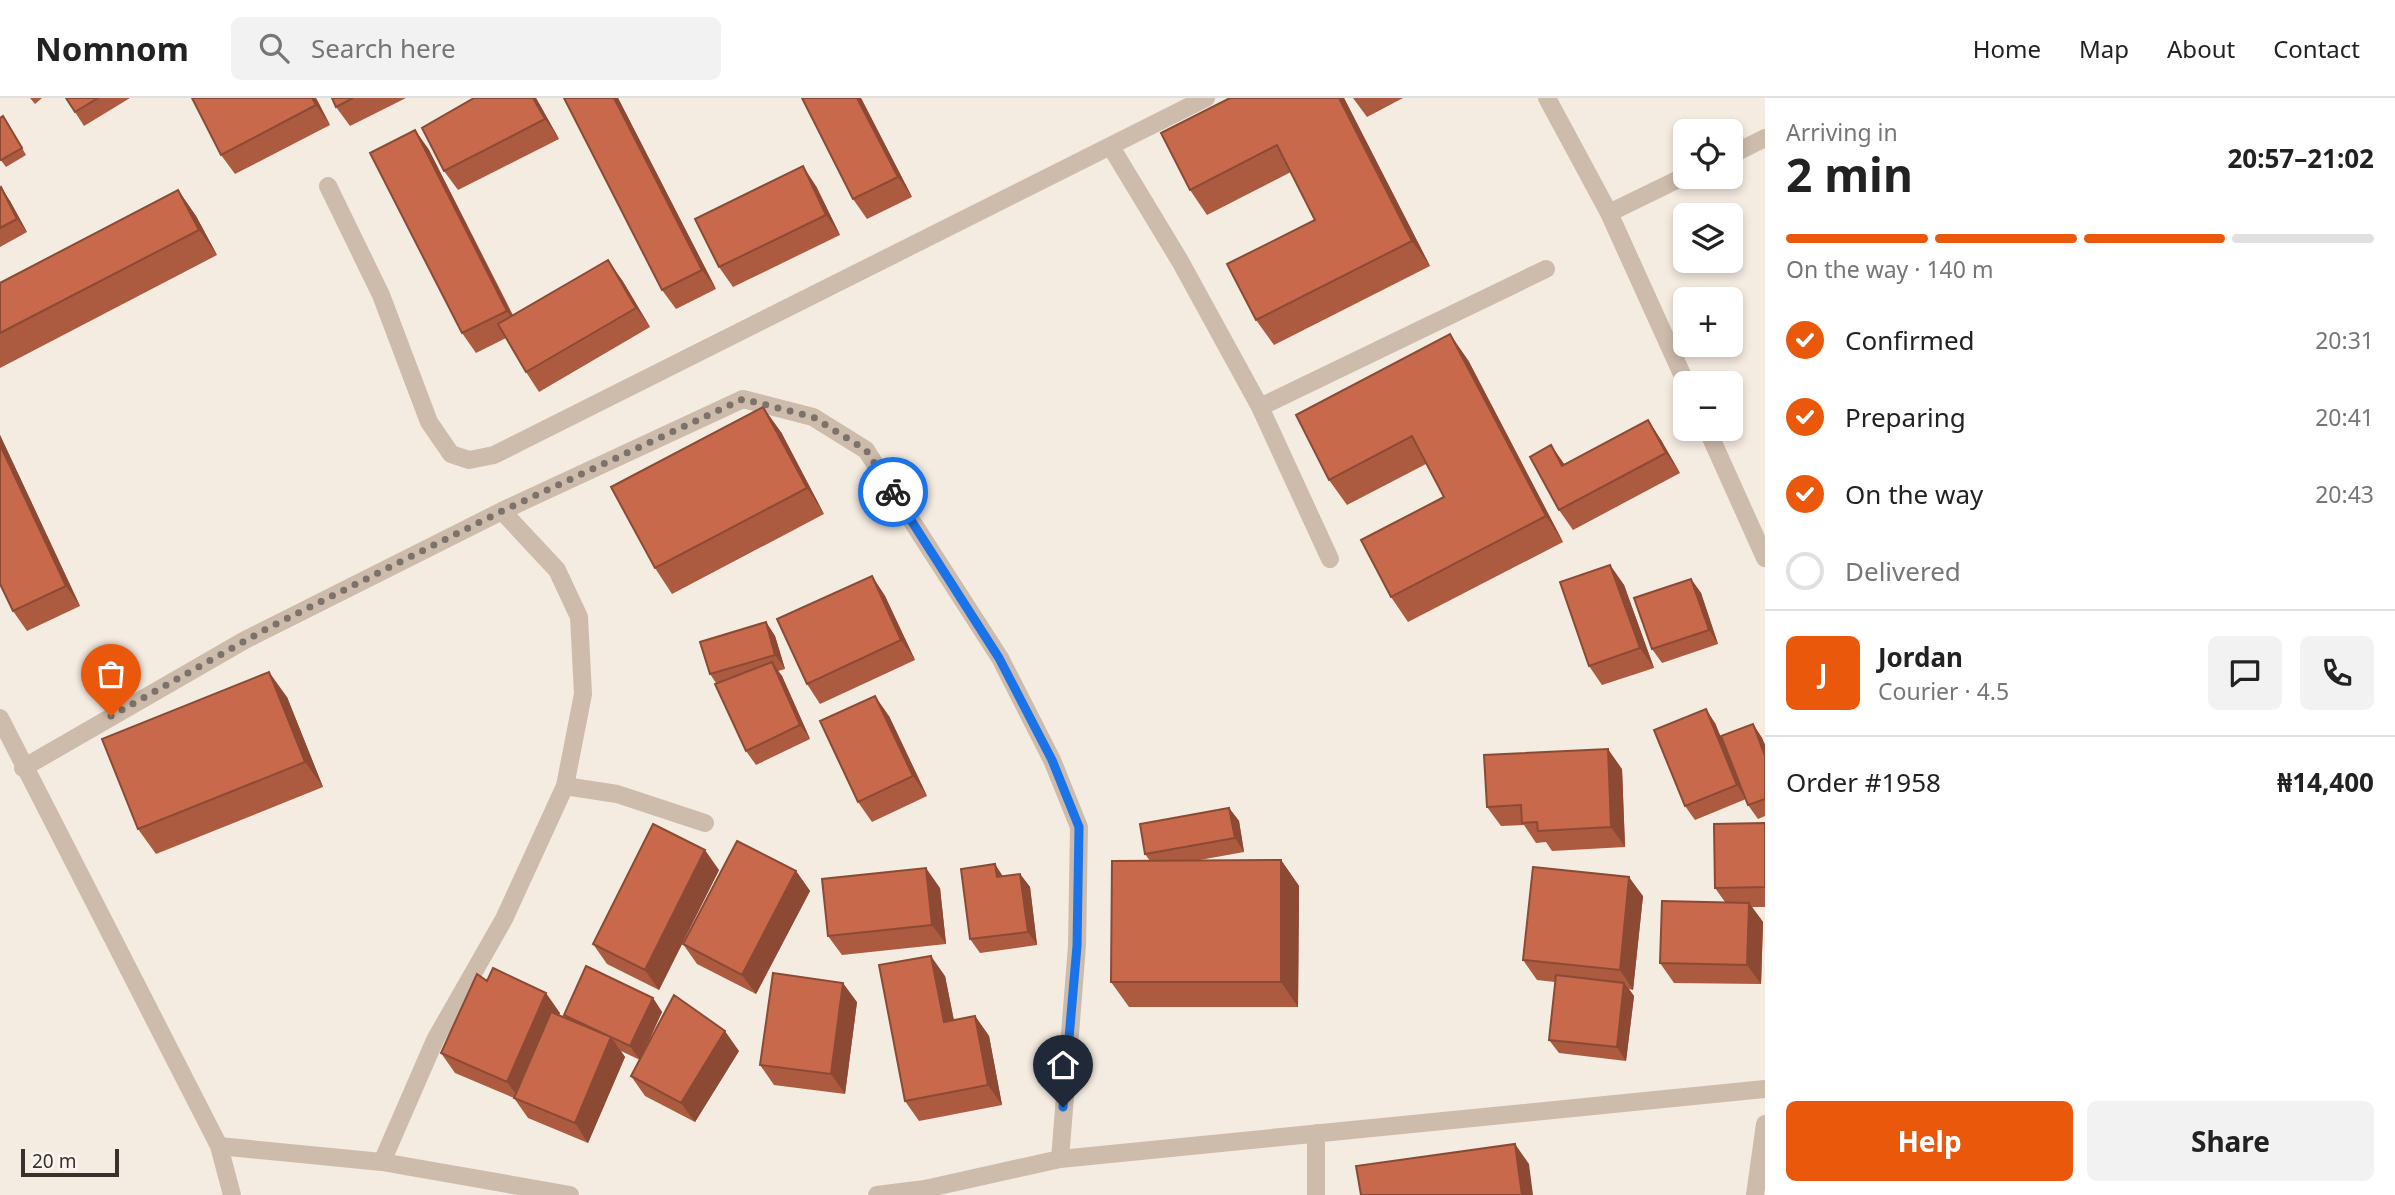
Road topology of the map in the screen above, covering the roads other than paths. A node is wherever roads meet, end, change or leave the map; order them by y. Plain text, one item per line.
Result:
1 (1206, 98) edge
2 (1547, 98) edge
3 (1765, 138) edge
4 (1111, 147) junction
5 (1743, 149) edge
6 (1673, 182) edge
7 (328, 186) dead end
8 (1609, 213) junction
9 (1546, 269) dead end
10 (1681, 371) edge
11 (1260, 407) junction
12 (1712, 441) edge
13 (502, 511) junction
14 (1765, 558) edge
15 (1330, 559) dead end
16 (0, 718) edge
17 (23, 768) junction
18 (565, 786) junction
19 (705, 823) dead end
20 (1765, 1089) edge
21 (1765, 1124) edge
22 (1316, 1133) junction
23 (219, 1146) junction
24 (1059, 1159) junction
25 (382, 1161) junction
26 (925, 1192) edge
27 (232, 1195) edge
28 (570, 1195) edge
29 (877, 1195) edge
30 (1316, 1195) edge
31 (1755, 1195) edge

1 - 4 street
2 - 8 street
3 - 5 street
4 - 7 street
4 - 11 street
6 - 8 street
8 - 10 street
9 - 11 street
11 - 15 street
12 - 14 street
13 - 17 street
13 - 18 street
13 - 24 street
16 - 17 street
17 - 23 street
18 - 19 street
18 - 25 street
20 - 22 street
21 - 31 street
22 - 24 street
22 - 30 street
23 - 25 street
23 - 27 street
24 - 26 street
25 - 28 street
26 - 29 street

